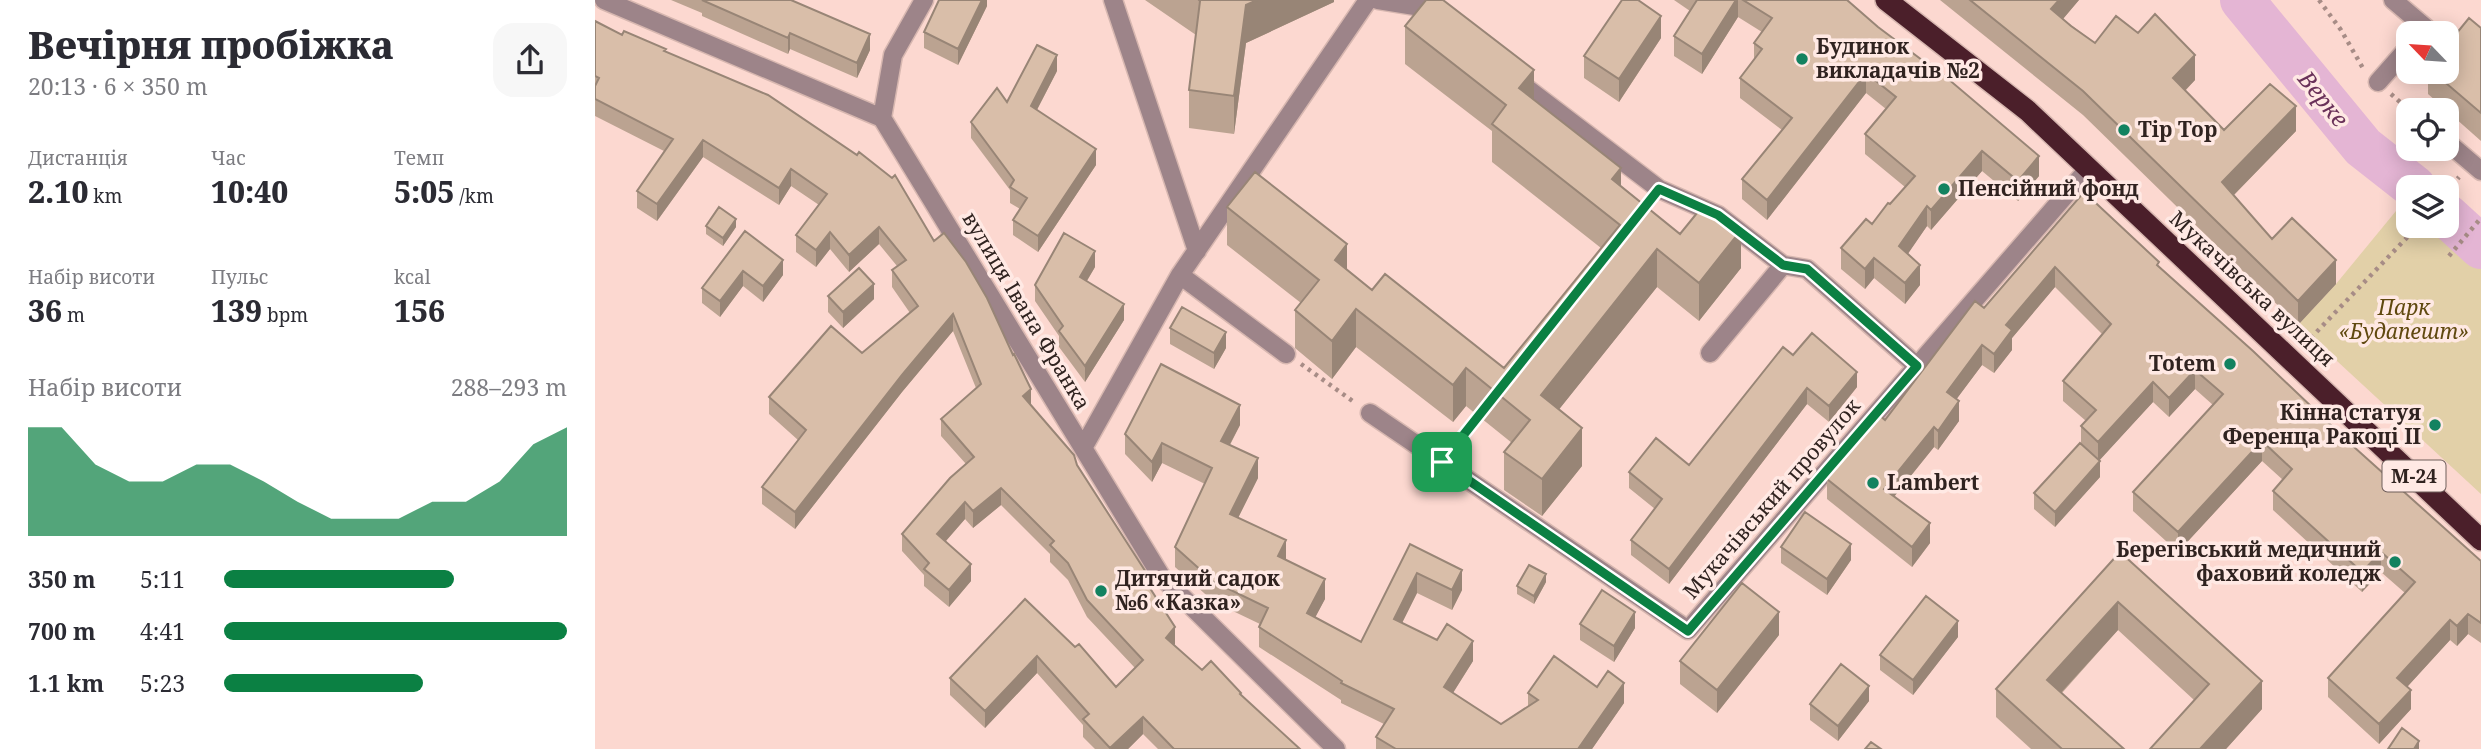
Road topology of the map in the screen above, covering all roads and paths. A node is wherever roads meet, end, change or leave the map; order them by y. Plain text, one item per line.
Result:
1 (604, 0) edge
2 (924, 0) edge
3 (1113, 0) edge
4 (1369, 0) edge
5 (1378, 0) edge
6 (1886, 0) edge
7 (2319, 0) edge
8 (2393, 0) edge
9 (2418, 21) edge
10 (1454, 32) edge
11 (2396, 62) edge
12 (1497, 65) edge
13 (2378, 82) junction
14 (2396, 98) edge
15 (882, 118) junction
16 (2459, 152) edge
17 (2088, 168) junction
18 (2481, 171) edge
19 (2479, 221) edge
20 (2406, 238) edge
21 (1197, 251) junction
22 (2449, 256) dead end
23 (1783, 265) junction
24 (1181, 275) junction
25 (1710, 353) dead end
26 (1286, 354) joint
27 (2291, 359) junction
28 (1917, 366) junction
29 (1485, 408) edge
30 (1370, 413) joint
31 (1083, 448) junction
32 (1442, 462) junction
33 (2481, 540) edge
34 (1336, 749) edge

1 - 15 street
2 - 15 street
3 - 21 street
4 - 21 street
5 - 10 street
6 - 17 highway, Мукачівська вулиця / М-24
7 - 13 path
8 - 9 street
11 - 13 street
12 - 23 street
13 - 14 path
15 - 31 street, вулиця Івана Франка
16 - 18 street
17 - 27 highway, Мукачівська вулиця / М-24
17 - 28 street, Мукачівський провулок
19 - 22 path
20 - 27 path
21 - 24 street
23 - 25 street
23 - 28 street
24 - 26 street
24 - 31 street
26 - 30 path
27 - 33 highway, Мукачівська вулиця / М-24
28 - 32 street, Мукачівський провулок
29 - 32 path
30 - 32 street, Мукачівський провулок
31 - 34 street, вулиця Івана Франка

